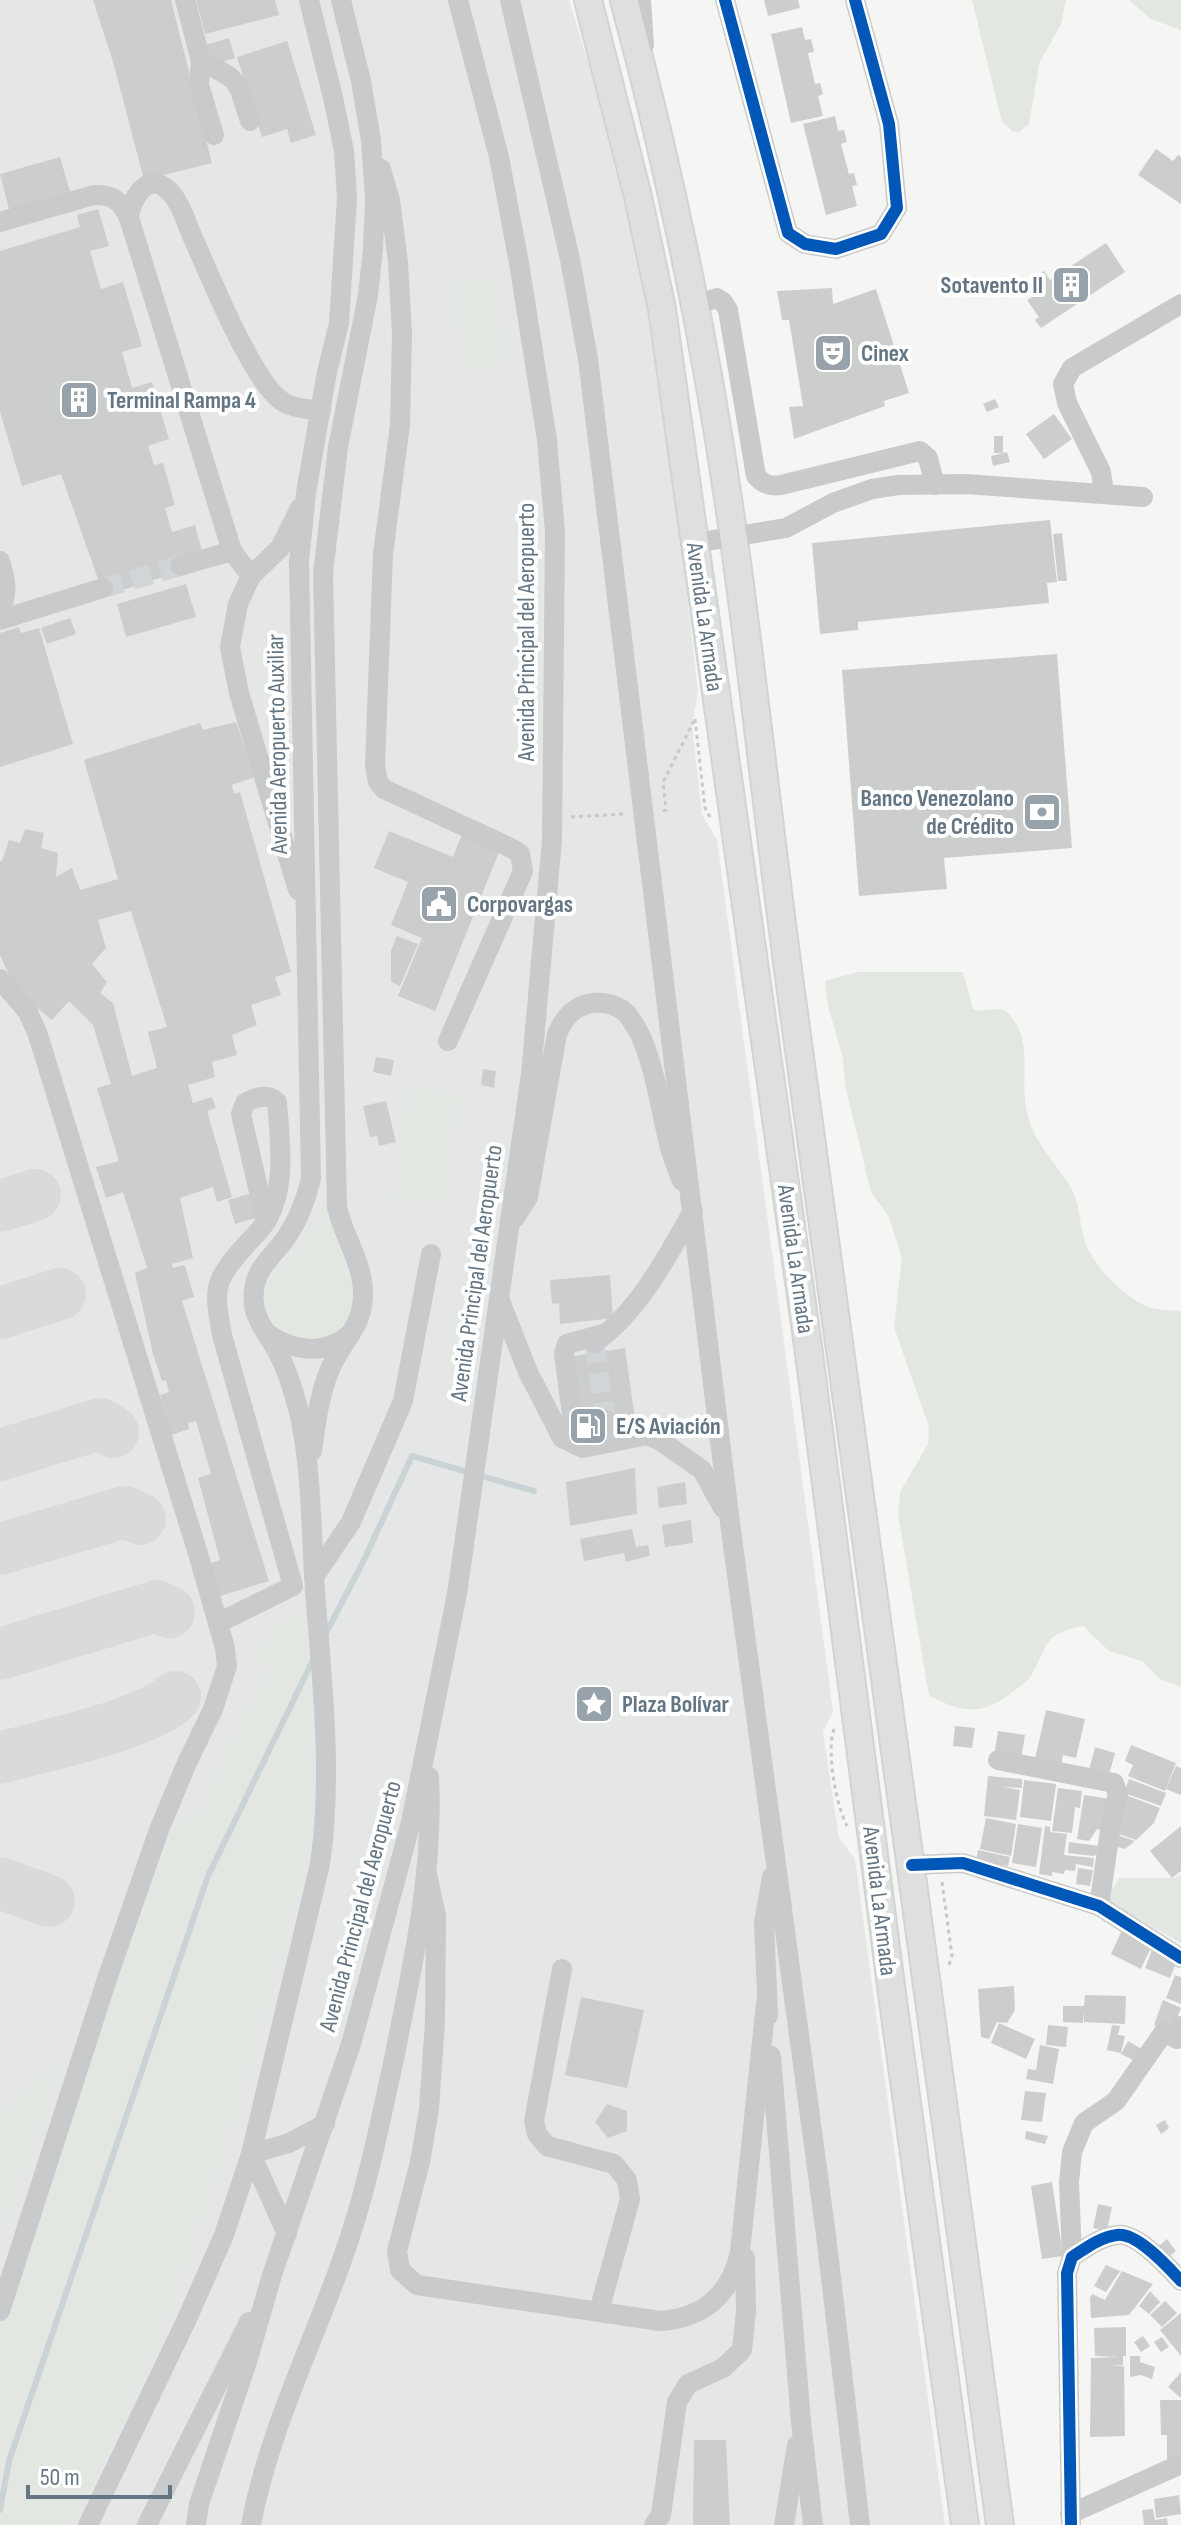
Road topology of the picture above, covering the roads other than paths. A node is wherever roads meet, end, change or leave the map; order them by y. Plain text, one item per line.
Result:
1 (185, 0) edge
2 (309, 0) edge
3 (341, 0) edge
4 (458, 0) edge
5 (510, 0) edge
6 (588, 0) edge
7 (624, 0) edge
8 (641, 0) edge
9 (725, 0) edge
10 (855, 0) edge
11 (201, 61) junction
12 (646, 81) junction
13 (250, 121) dead end
14 (214, 135) dead end
15 (371, 140) junction
16 (129, 218) junction
17 (0, 222) edge
18 (1181, 304) edge
19 (695, 305) junction
20 (321, 411) junction
21 (935, 485) junction
22 (306, 493) junction
23 (1104, 493) junction
24 (1143, 497) dead end
25 (733, 536) junction
26 (695, 543) junction
27 (232, 551) junction
28 (0, 561) edge
29 (180, 566) tunnel mouth
30 (251, 576) junction
31 (103, 588) tunnel mouth
32 (0, 609) edge
33 (0, 620) edge
34 (306, 917) junction
35 (0, 979) edge
36 (448, 1041) dead end
37 (693, 1211) junction
38 (266, 1222) junction
39 (508, 1228) junction
40 (431, 1254) dead end
41 (499, 1297) junction
42 (262, 1329) junction
43 (355, 1331) junction
44 (606, 1420) tunnel mouth
45 (623, 1440) junction
46 (576, 1445) junction
47 (309, 1466) junction
48 (730, 1523) junction
49 (314, 1577) junction
50 (293, 1586) junction
51 (218, 1623) junction
52 (427, 1749) junction
53 (998, 1760) dead end
54 (776, 1857) junction
55 (912, 1865) junction
56 (427, 1874) junction
57 (1099, 1906) junction
58 (1181, 1958) edge
59 (562, 1969) dead end
60 (766, 2003) junction
61 (1181, 2026) edge
62 (325, 2124) junction
63 (251, 2154) junction
64 (743, 2213) junction
65 (287, 2234) junction
66 (1072, 2257) junction
67 (272, 2275) junction
68 (1181, 2281) edge
69 (703, 2308) junction
70 (0, 2311) edge
71 (599, 2311) junction
72 (742, 2350) junction
73 (801, 2422) junction
74 (1181, 2464) edge
75 (1070, 2519) edge
76 (88, 2525) edge
77 (147, 2525) edge
78 (196, 2525) edge
79 (251, 2525) edge
80 (654, 2525) edge
81 (784, 2525) edge
82 (795, 2525) edge
83 (804, 2525) edge
84 (813, 2525) edge
85 (860, 2525) edge
86 (965, 2525) edge
87 (1000, 2525) edge

1 - 11 street
2 - 20 street, Avenida Aeropuerto Auxiliar
3 - 15 street, Avenida Aeropuerto Auxiliar
4 - 39 street, Avenida Principal del Aeropuerto
5 - 37 street
6 - 26 main road, Avenida La Armada
7 - 12 main road, Avenida La Armada
8 - 12 street
9 - 10 street
11 - 13 street
11 - 14 street
12 - 19 main road, Avenida La Armada
15 - 36 street
15 - 43 street, Avenida Aeropuerto Auxiliar
16 - 17 street
16 - 20 street
16 - 27 street
18 - 23 street
19 - 21 street
19 - 25 main road, Avenida La Armada
20 - 22 street, Avenida Aeropuerto Auxiliar
21 - 23 street
21 - 25 street
22 - 30 street
22 - 34 street, Avenida Aeropuerto Auxiliar
23 - 24 street
25 - 26 street
25 - 55 main road, Avenida La Armada
26 - 86 main road, Avenida La Armada
27 - 29 street
27 - 30 street
28 - 32 street
30 - 34 street
31 - 33 street
34 - 42 street, Avenida Aeropuerto Auxiliar
35 - 51 street
37 - 39 street
37 - 46 street
37 - 48 street
38 - 38 street
38 - 50 street
39 - 41 street, Avenida Principal del Aeropuerto
40 - 49 street
41 - 46 street
41 - 52 street, Avenida Principal del Aeropuerto
42 - 43 street
42 - 47 street, Avenida Aeropuerto Auxiliar
43 - 47 street, Avenida Aeropuerto Auxiliar
44 - 45 street
45 - 46 street
45 - 48 street
47 - 49 street, Avenida Aeropuerto Auxiliar
48 - 54 street
49 - 50 street
49 - 63 street, Avenida Aeropuerto Auxiliar
50 - 51 street
51 - 70 street
52 - 56 street
52 - 62 street, Avenida Principal del Aeropuerto
53 - 57 street
54 - 60 street
54 - 85 street
55 - 57 street
55 - 87 main road, Avenida La Armada
56 - 71 street
56 - 79 street
57 - 58 street
59 - 71 street
60 - 64 street
60 - 73 street
61 - 66 street
62 - 63 street
62 - 65 street, Avenida Principal del Aeropuerto
63 - 65 street
63 - 76 street, Avenida Aeropuerto Auxiliar
64 - 69 street
64 - 72 street
65 - 67 street, Avenida Principal del Aeropuerto
66 - 68 street
66 - 75 street
67 - 77 street
67 - 78 street, Avenida Principal del Aeropuerto
69 - 71 street
69 - 72 street
72 - 80 street
73 - 81 street
73 - 82 street
73 - 83 street
73 - 84 street
74 - 75 street

